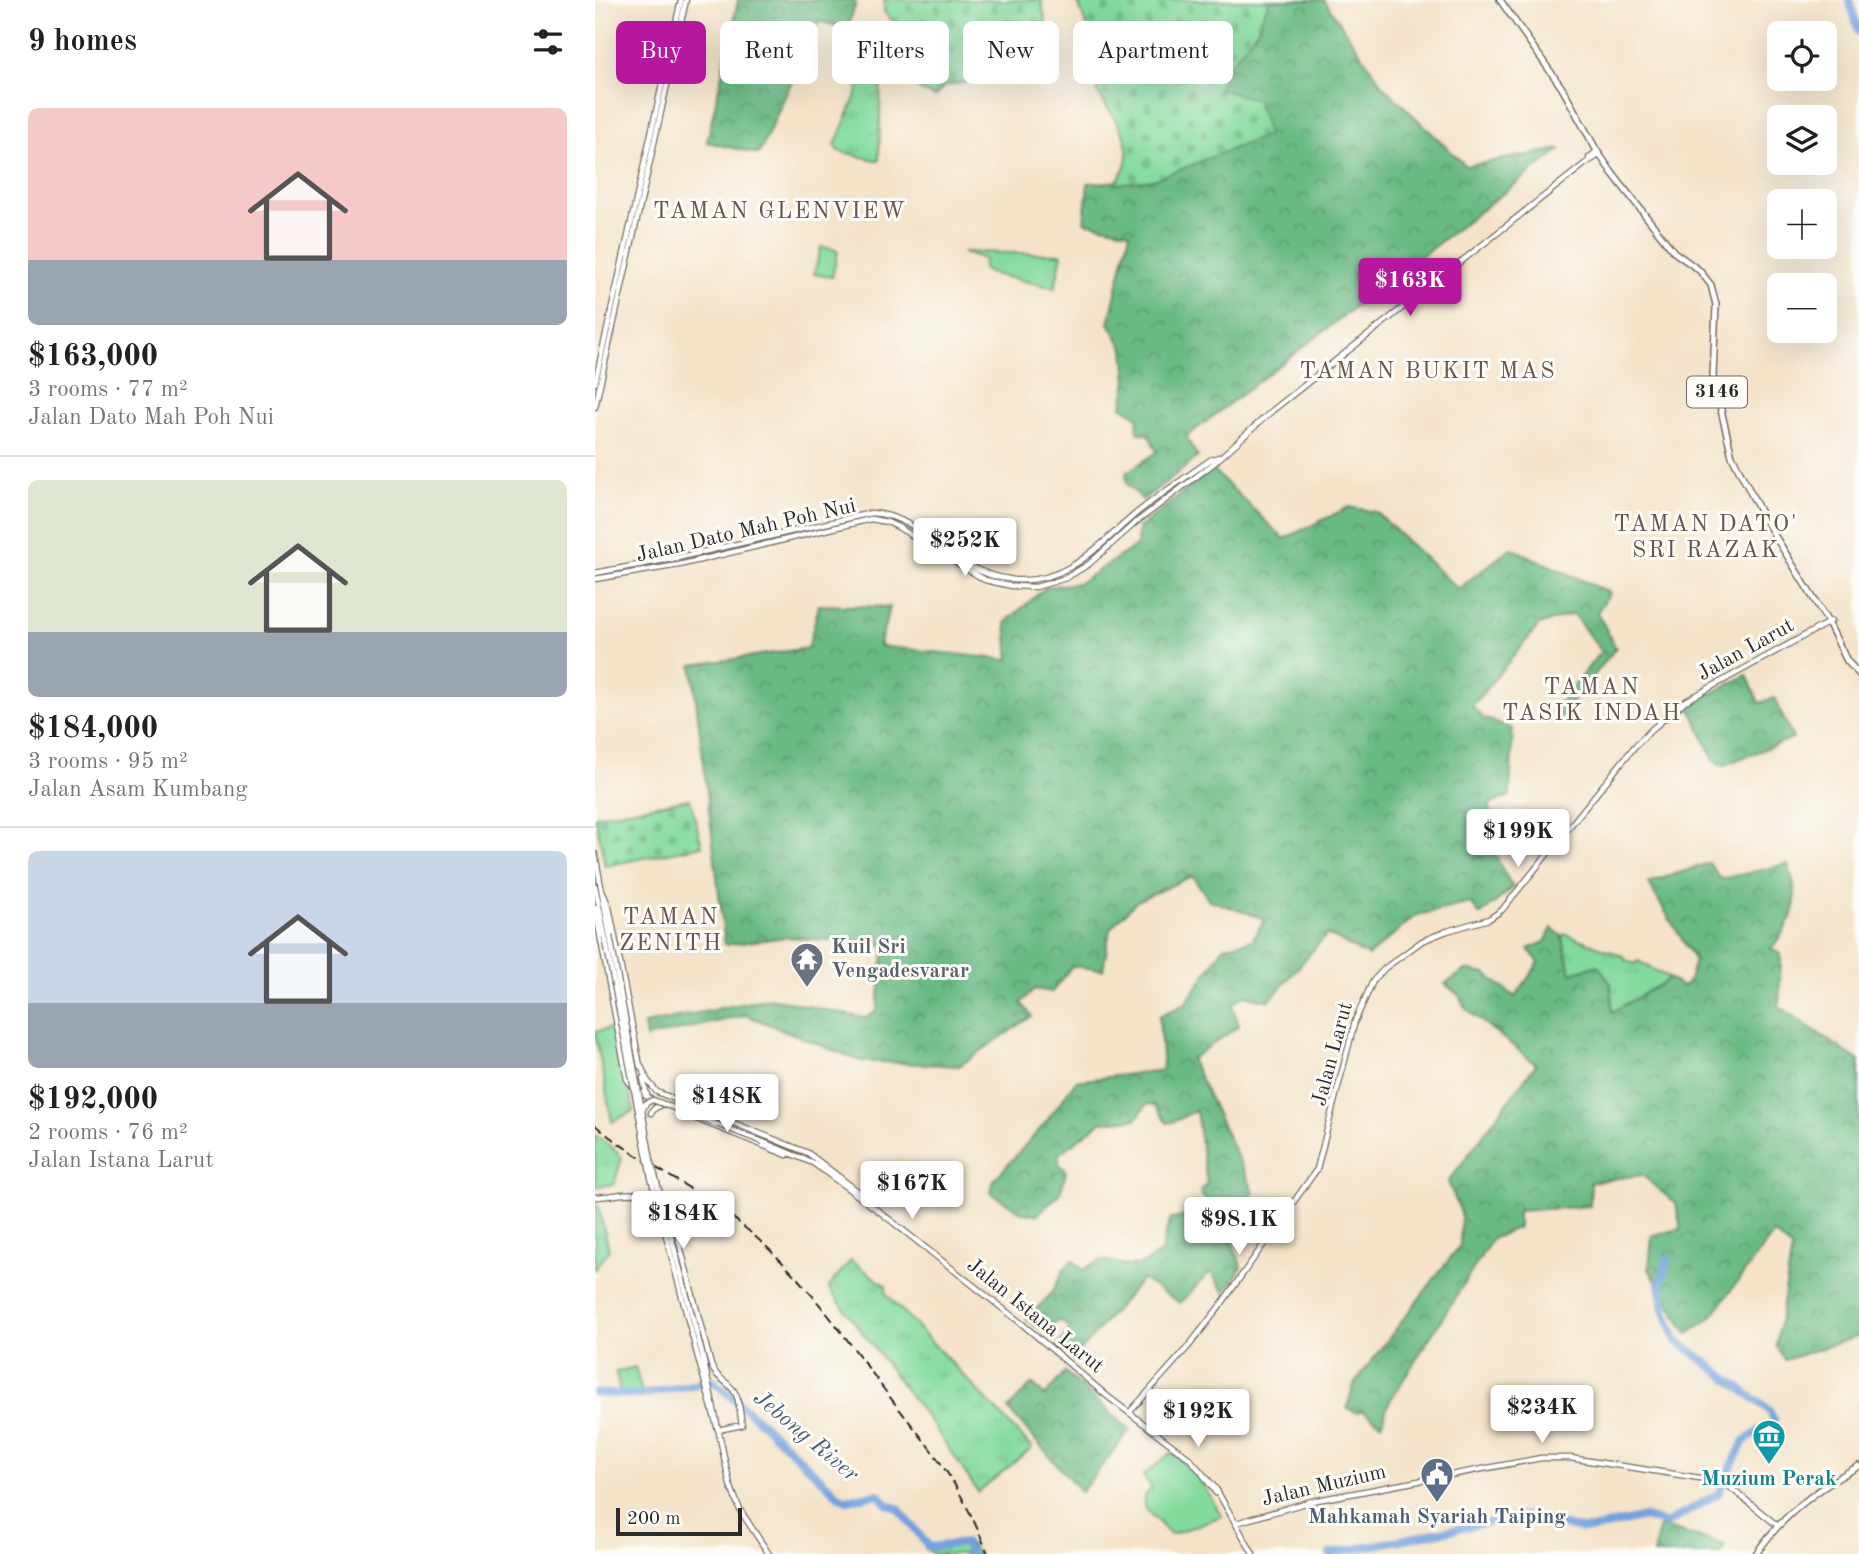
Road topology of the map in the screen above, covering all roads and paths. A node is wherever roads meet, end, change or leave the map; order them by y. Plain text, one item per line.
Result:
1 (681, 0) edge
2 (687, 0) edge
3 (1500, 0) edge
4 (1598, 153) junction
5 (595, 383) edge
6 (595, 407) edge
7 (871, 516) junction
8 (595, 573) edge
9 (595, 579) edge
10 (1829, 622) junction
11 (1858, 671) edge
12 (595, 855) edge
13 (595, 886) edge
14 (602, 891) junction
15 (595, 908) edge
16 (595, 916) edge
17 (598, 923) junction
18 (608, 937) junction
19 (640, 1064) junction
20 (634, 1088) junction
21 (656, 1091) junction
22 (648, 1097) junction
23 (662, 1105) junction
24 (642, 1112) junction
25 (651, 1113) dead end
26 (800, 1158) junction
27 (595, 1197) edge
28 (880, 1212) junction
29 (699, 1354) junction
30 (1129, 1413) junction
31 (718, 1430) junction
32 (1859, 1466) edge
33 (1236, 1523) junction
34 (1778, 1526) junction
35 (769, 1554) edge
36 (1253, 1554) edge
37 (1756, 1554) edge

1 - 5 main road
2 - 6 main road
3 - 4 main road, 3146
4 - 7 main road, Jalan Dato Mah Poh Nui
4 - 10 main road, 3146
7 - 8 main road, Jalan Dato Mah Poh Nui
7 - 9 main road, Jalan Dato Mah Poh Nui
10 - 11 main road, 3146
10 - 30 main road, Jalan Larut
12 - 14 main road
13 - 18 main road
14 - 18 main road
14 - 19 main road
15 - 17 main road
16 - 17 main road
17 - 20 main road
18 - 24 main road, bridge
18 - 29 main road, bridge
19 - 20 main road
19 - 21 main road
19 - 22 main road
20 - 22 main road, Jalan Istana Larut
21 - 22 main road
21 - 28 main road, Jalan Istana Larut
22 - 23 main road, Jalan Istana Larut
23 - 25 main road
23 - 26 main road, Jalan Istana Larut
24 - 26 main road, Jalan Istana Larut, bridge
24 - 29 main road, bridge
26 - 28 main road, Jalan Istana Larut
27 - 31 main road
28 - 30 main road, Jalan Istana Larut
29 - 31 main road
30 - 33 main road, Jalan Istana Larut
31 - 35 main road
32 - 34 main road
33 - 34 main road, Jalan Muzium
33 - 36 main road, Jalan Istana Larut
34 - 37 main road

